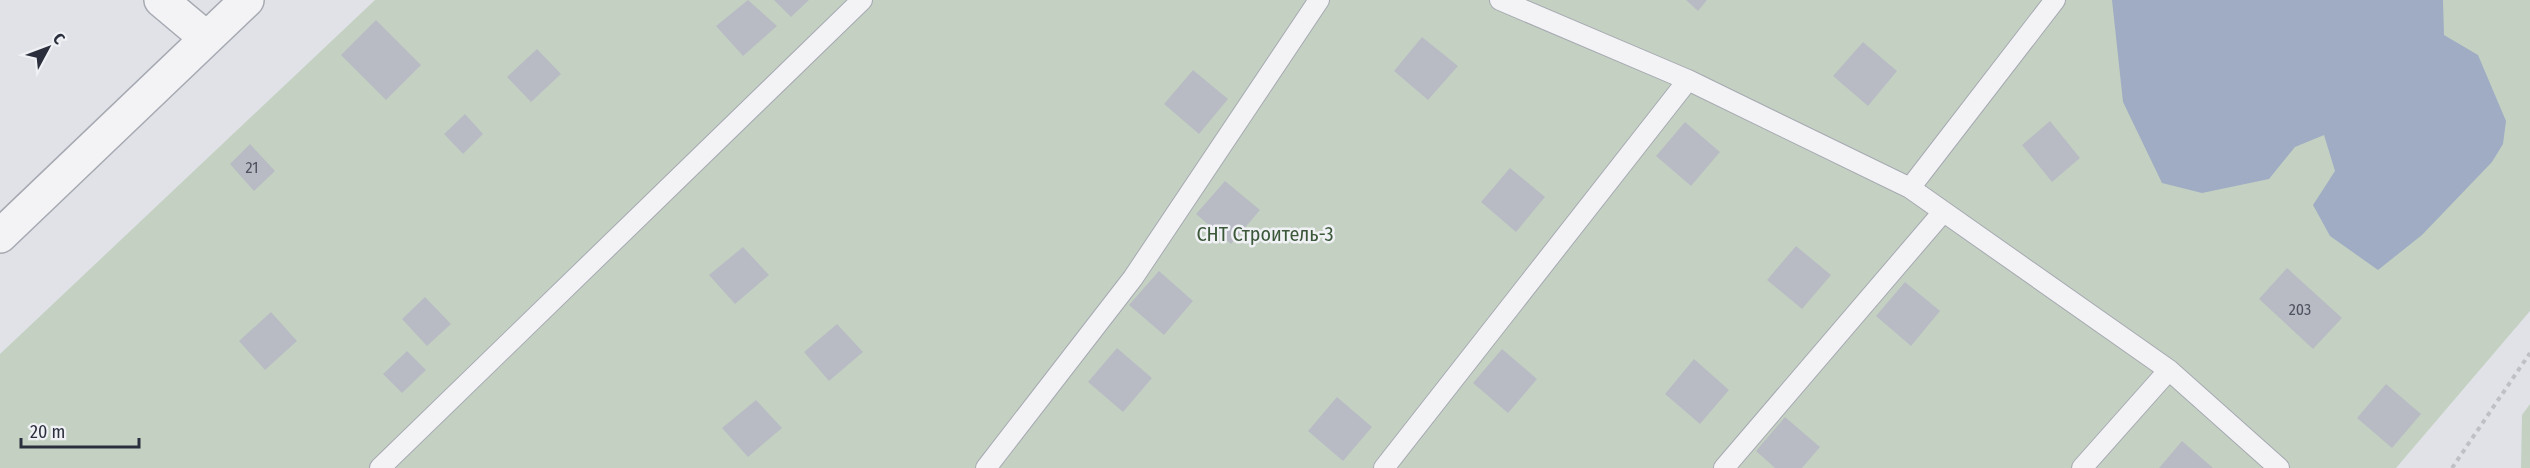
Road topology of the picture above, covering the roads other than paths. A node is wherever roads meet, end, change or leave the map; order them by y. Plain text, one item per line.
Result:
1 (161, 0) edge
2 (247, 0) edge
3 (862, 0) edge
4 (1320, 0) edge
5 (1500, 0) edge
6 (2055, 0) edge
7 (205, 37) junction
8 (1688, 80) junction
9 (1910, 188) junction
10 (1943, 212) junction
11 (0, 236) edge
12 (2169, 370) junction
13 (380, 468) edge
14 (986, 468) edge
15 (1384, 468) edge
16 (1724, 468) edge
17 (2082, 468) edge
18 (2279, 468) edge

1 - 7 street
2 - 7 street
3 - 13 lane
4 - 14 lane
5 - 8 lane
6 - 9 lane
7 - 11 street
8 - 9 lane
8 - 15 lane
9 - 10 lane
10 - 12 lane
10 - 16 lane
12 - 17 lane
12 - 18 lane

